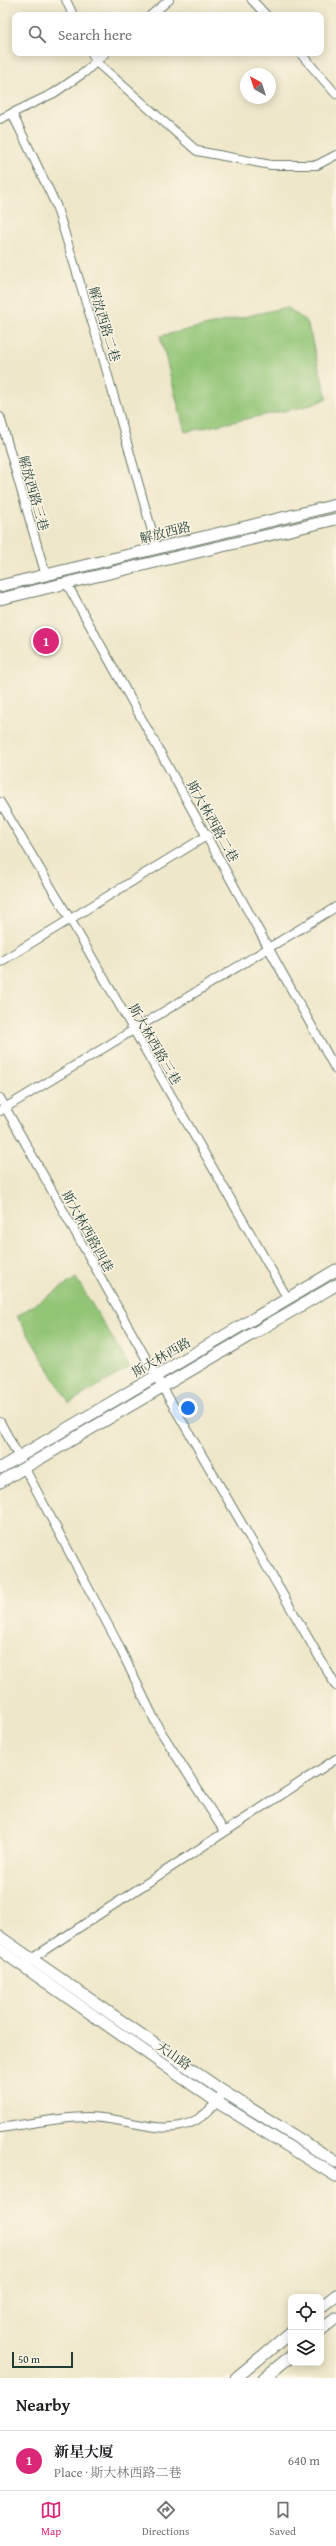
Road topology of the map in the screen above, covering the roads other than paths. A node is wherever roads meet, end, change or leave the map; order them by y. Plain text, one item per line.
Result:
1 (66, 0) edge
2 (169, 0) edge
3 (252, 0) edge
4 (72, 12) edge
5 (155, 12) edge
6 (263, 12) edge
7 (303, 56) edge
8 (93, 57) edge
9 (336, 94) edge
10 (12, 113) junction
11 (0, 119) edge
12 (336, 156) edge
13 (0, 417) edge
14 (336, 504) edge
15 (336, 519) edge
16 (157, 549) junction
17 (46, 576) junction
18 (67, 584) junction
19 (0, 586) edge
20 (0, 599) edge
21 (0, 802) edge
22 (208, 835) junction
23 (336, 907) edge
24 (70, 919) junction
25 (268, 948) junction
26 (0, 962) edge
27 (134, 1032) junction
28 (336, 1070) edge
29 (0, 1098) edge
30 (3, 1110) edge
31 (336, 1270) edge
32 (336, 1284) edge
33 (288, 1299) junction
34 (159, 1381) junction
35 (0, 1422) edge
36 (21, 1462) junction
37 (0, 1468) edge
38 (0, 1482) edge
39 (336, 1686) edge
40 (336, 1759) edge
41 (224, 1831) junction
42 (0, 1937) edge
43 (0, 1950) edge
44 (30, 1958) junction
45 (24, 1967) junction
46 (224, 2092) junction
47 (217, 2102) junction
48 (0, 2128) edge
49 (336, 2162) edge
50 (336, 2176) edge
51 (336, 2294) edge
52 (324, 2304) edge
53 (336, 2318) edge
54 (324, 2328) edge
55 (288, 2335) edge
56 (288, 2358) edge
57 (236, 2378) edge
58 (264, 2378) edge

1 - 4 street
2 - 5 street
3 - 6 street
7 - 9 street
8 - 10 street
8 - 12 street
10 - 11 street
10 - 16 street, 解放西路二巷
13 - 17 street, 解放西路三巷
14 - 16 main road, 解放西路
15 - 18 main road, 解放西路
16 - 17 main road, 解放西路
17 - 19 main road, 解放西路
18 - 20 main road, 解放西路
18 - 22 street, 斯大林西路二巷
21 - 24 street, 斯大林西路三巷
22 - 24 street
22 - 25 street, 斯大林西路二巷
23 - 25 street
24 - 26 street
24 - 27 street, 斯大林西路三巷
25 - 27 street
25 - 28 street, 斯大林西路二巷
27 - 30 street
27 - 33 street, 斯大林西路三巷
29 - 30 street, 斯大林西路四巷
30 - 34 street, 斯大林西路四巷
31 - 33 main road, 斯大林西路
32 - 34 main road, 斯大林西路
33 - 34 main road, 斯大林西路
34 - 36 main road, 斯大林西路
34 - 39 street, 斯大林西路四巷
35 - 36 street
36 - 37 main road, 斯大林西路
36 - 38 main road, 斯大林西路
36 - 41 street
40 - 41 street
41 - 44 street
42 - 44 main road, 天山路
43 - 45 main road, 天山路
44 - 45 street
44 - 46 main road, 天山路
45 - 47 main road, 天山路
46 - 47 street
46 - 49 main road, 天山路
47 - 48 street
47 - 50 main road, 天山路
51 - 52 main road
53 - 54 main road
55 - 57 main road
56 - 58 main road

